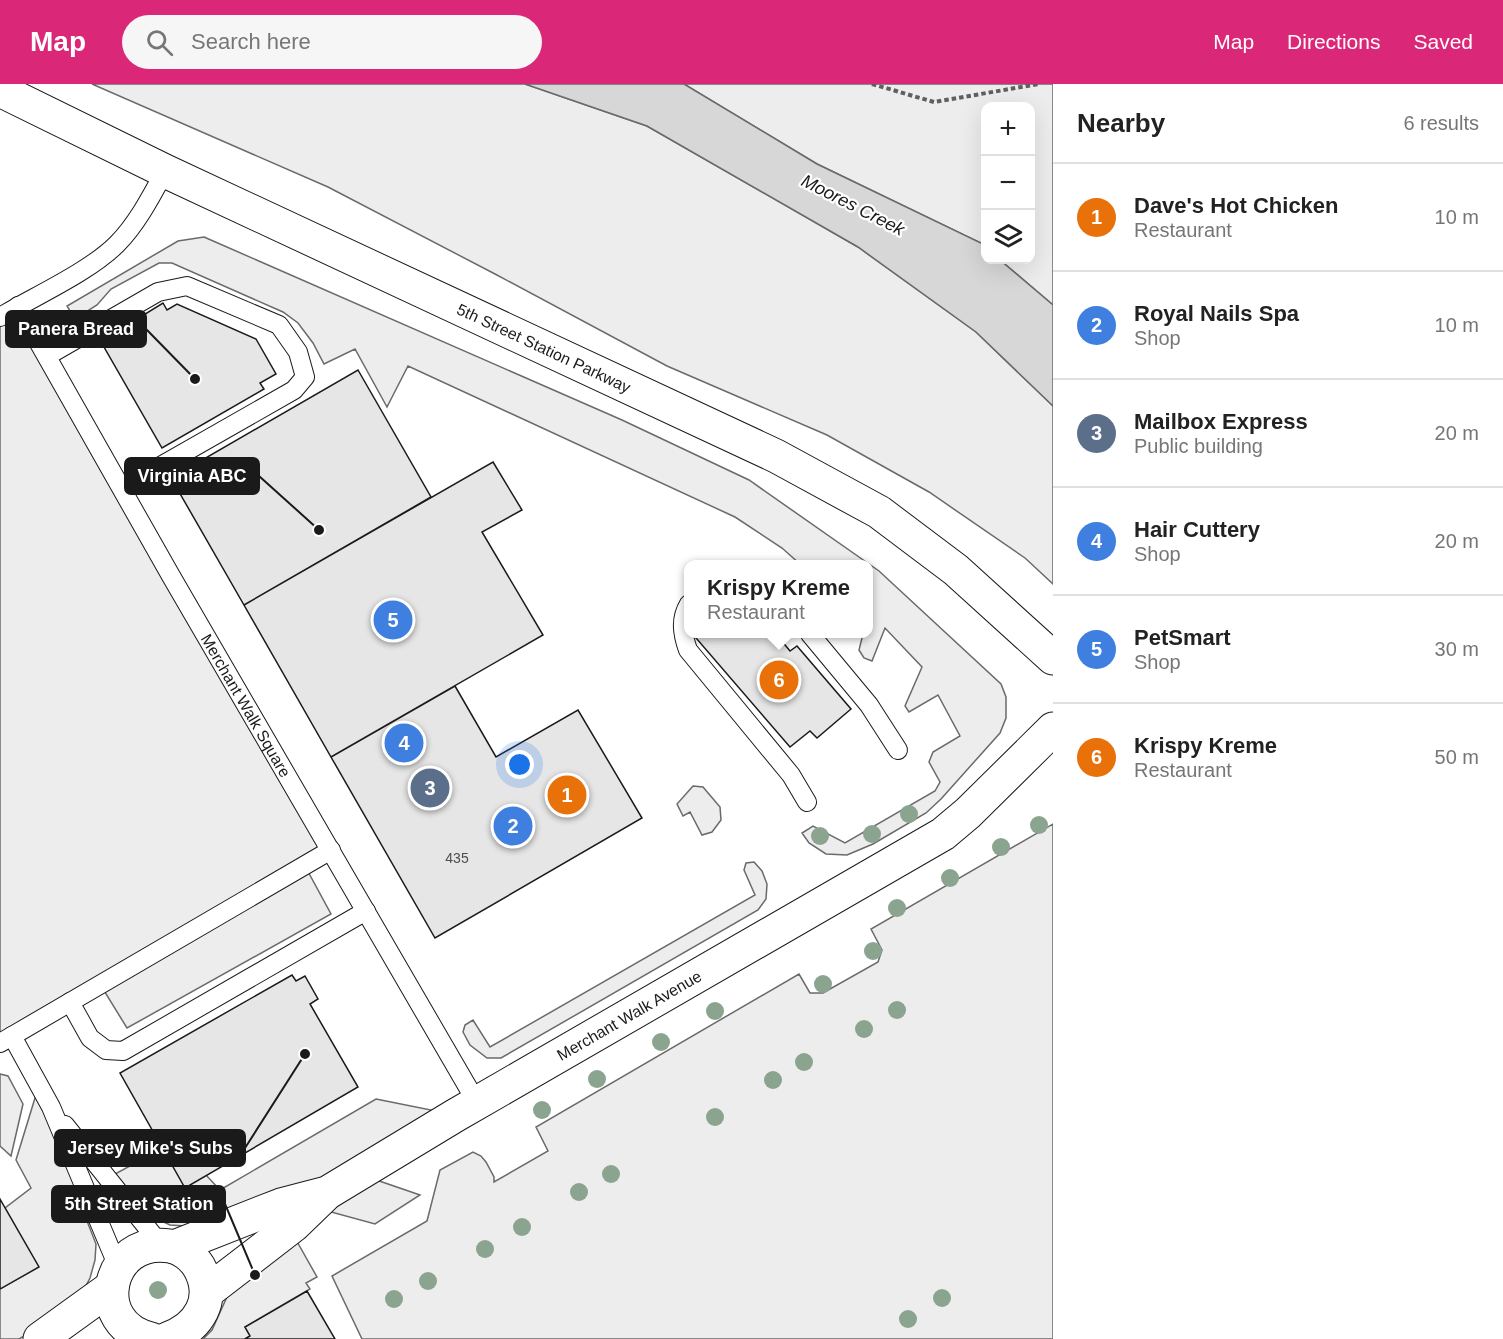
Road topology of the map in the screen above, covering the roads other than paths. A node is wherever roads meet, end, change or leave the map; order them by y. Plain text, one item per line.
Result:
1 (0, 90) edge
2 (165, 171) junction
3 (18, 306) junction
4 (0, 317) edge
5 (47, 356) junction
6 (122, 488) junction
7 (684, 613) edge
8 (814, 638) edge
9 (1053, 658) edge
10 (1053, 729) edge
11 (898, 750) dead end
12 (807, 802) dead end
13 (331, 850) junction
14 (366, 911) junction
15 (70, 1002) junction
16 (6, 1040) edge
17 (477, 1103) junction
18 (51, 1107) junction
19 (327, 1193) junction
20 (168, 1246) junction
21 (115, 1277) junction
22 (207, 1292) junction
23 (134, 1337) edge
24 (40, 1339) edge
25 (167, 1339) edge

1 - 2 street, 5th Street Station Parkway
2 - 3 lane
2 - 9 street, 5th Street Station Parkway
3 - 4 lane
3 - 5 lane, Merchant Walk Square
5 - 6 lane, Merchant Walk Square
5 - 6 lane
6 - 13 lane, Merchant Walk Square
7 - 12 lane
8 - 11 lane
10 - 17 street, Merchant Walk Avenue
13 - 14 lane, Merchant Walk Square
13 - 15 lane
14 - 15 lane
14 - 17 lane, Merchant Walk Square
15 - 16 lane
16 - 18 lane
17 - 19 street, Merchant Walk Avenue
18 - 20 lane
18 - 21 lane
19 - 20 street, Merchant Walk Avenue
19 - 22 street
20 - 21 street, Merchant Walk Avenue
20 - 22 street
21 - 23 street
21 - 24 street
22 - 25 street

